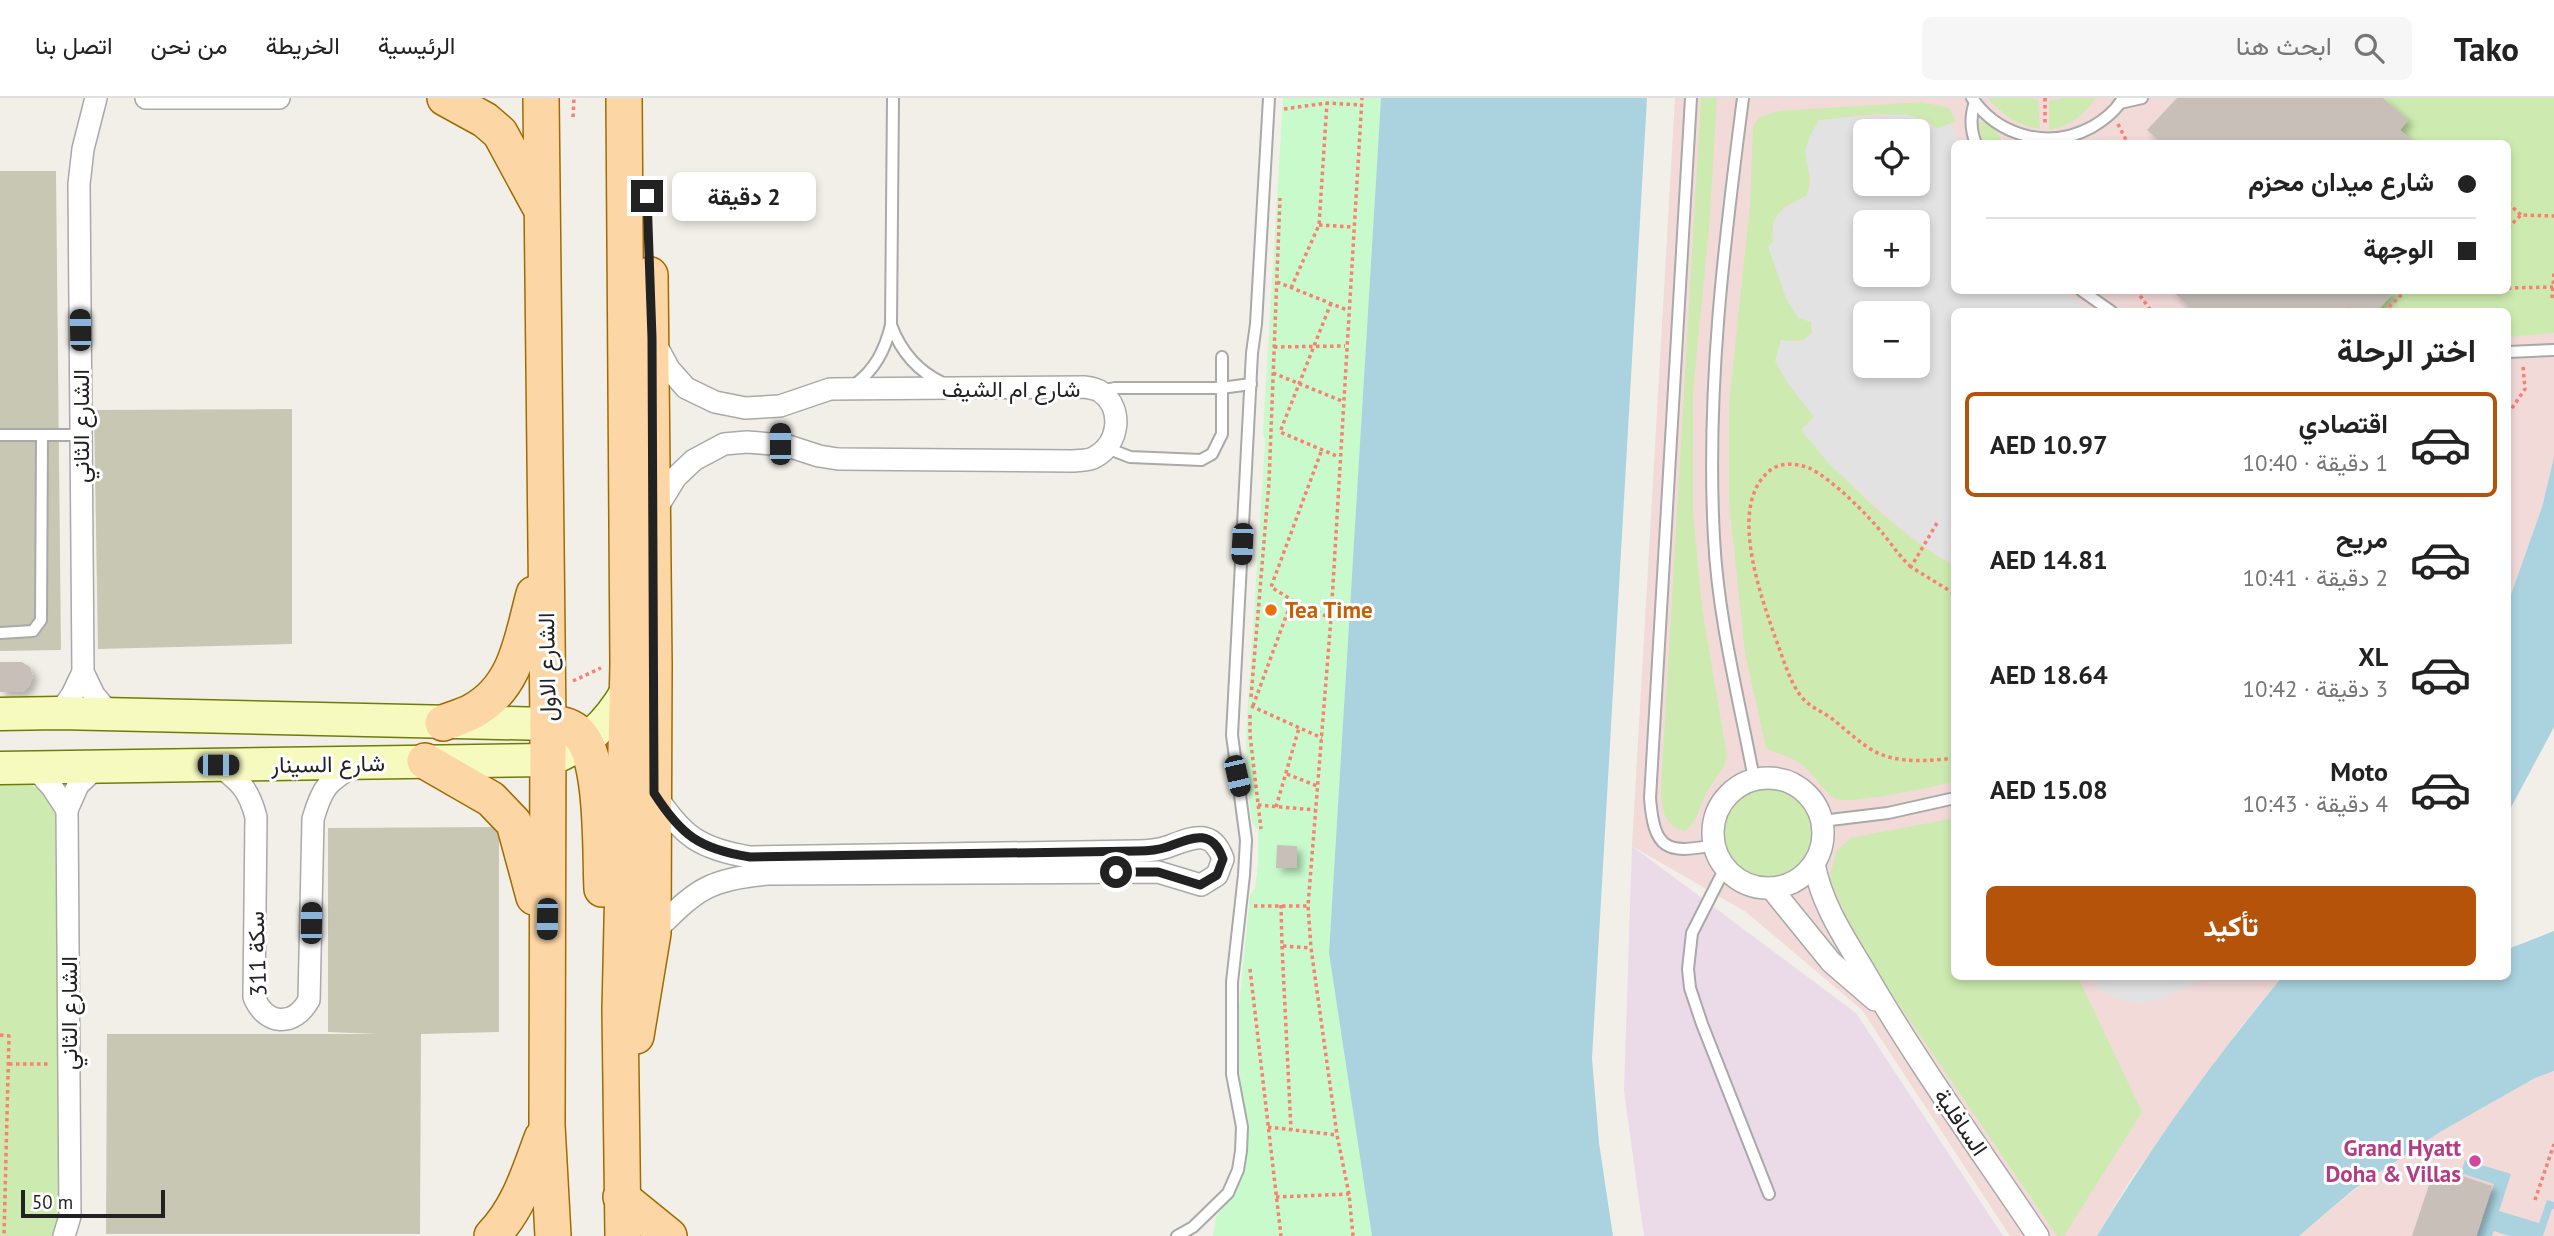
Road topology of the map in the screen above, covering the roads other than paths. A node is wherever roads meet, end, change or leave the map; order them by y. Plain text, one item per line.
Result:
1 (96, 98) edge
2 (146, 98) edge
3 (279, 98) edge
4 (446, 98) edge
5 (541, 98) edge
6 (893, 98) edge
7 (1269, 98) edge
8 (1691, 98) edge
9 (1743, 98) edge
10 (2142, 98) edge
11 (1973, 100) edge
12 (2122, 101) edge
13 (624, 103) edge
14 (1975, 140) edge
15 (2018, 140) edge
16 (542, 212) junction
17 (2087, 294) edge
18 (2106, 308) edge
19 (891, 325) junction
20 (652, 338) junction
21 (2554, 350) edge
22 (2511, 352) edge
23 (1222, 357) dead end
24 (1251, 384) junction
25 (849, 388) junction
26 (964, 388) junction
27 (1221, 388) junction
28 (1100, 391) junction
29 (780, 406) junction
30 (0, 435) edge
31 (42, 435) junction
32 (81, 435) junction
33 (780, 444) junction
34 (1107, 448) junction
35 (653, 515) junction
36 (545, 565) junction
37 (0, 633) edge
38 (83, 672) junction
39 (618, 677) junction
40 (59, 713) junction
41 (0, 715) edge
42 (110, 715) junction
43 (443, 723) junction
44 (548, 724) junction
45 (585, 741) junction
46 (548, 760) junction
47 (425, 761) junction
48 (357, 764) junction
49 (218, 765) junction
50 (34, 767) junction
51 (97, 767) junction
52 (0, 768) edge
53 (1754, 779) junction
54 (654, 793) junction
55 (1951, 799) edge
56 (68, 810) junction
57 (1822, 821) junction
58 (1714, 845) junction
59 (1814, 864) junction
60 (1725, 869) junction
61 (1771, 888) junction
62 (653, 933) junction
63 (546, 946) junction
64 (1885, 1008) junction
65 (620, 1010) junction
66 (622, 1114) junction
67 (547, 1125) junction
68 (1769, 1194) dead end
69 (621, 1197) junction
70 (67, 1226) edge
71 (78, 1236) edge
72 (492, 1236) edge
73 (553, 1236) edge
74 (623, 1236) edge
75 (669, 1236) edge
76 (1177, 1236) edge
77 (2038, 1236) edge

1 - 32 street, الشارع الثاني
2 - 3 street
4 - 16 main road
5 - 16 main road, الشارع الاول
6 - 19 lane
7 - 24 lane
8 - 58 lane
9 - 53 lane
10 - 12 lane
11 - 14 lane
11 - 15 lane
12 - 15 lane
13 - 20 main road
13 - 39 main road
16 - 36 main road, الشارع الاول
17 - 18 lane
19 - 25 lane
19 - 26 lane
20 - 29 street, شارع ام الشيف
20 - 35 main road
21 - 22 lane
23 - 27 lane
24 - 27 lane
24 - 76 lane
25 - 26 street, شارع ام الشيف
25 - 29 street, شارع ام الشيف
26 - 28 street, شارع ام الشيف
27 - 28 lane
27 - 34 lane
28 - 34 street, شارع ام الشيف
29 - 33 street
30 - 31 lane
31 - 32 lane
31 - 37 lane
32 - 38 street, الشارع الثاني
33 - 34 street
33 - 35 street
35 - 54 main road
36 - 43 main road
36 - 44 main road, الشارع الاول
38 - 40 street, الشارع الثاني
38 - 42 street, الشارع الثاني
39 - 45 street, شارع السينار
39 - 65 main road
40 - 41 street, شارع السينار
40 - 42 street, شارع السينار
42 - 43 street, شارع السينار
43 - 44 street, شارع السينار
44 - 45 main road
44 - 46 main road, الشارع الاول
45 - 46 street, شارع السينار
45 - 65 main road
46 - 47 street, شارع السينار
46 - 63 main road, الشارع الاول
47 - 48 street, شارع السينار
47 - 63 main road
48 - 49 street, شارع السينار
48 - 49 street, سكة 311
49 - 51 street, شارع السينار
50 - 51 street, شارع السينار
50 - 52 street, شارع السينار
50 - 56 street
51 - 56 street, الشارع الثاني
53 - 57 street
53 - 58 street
54 - 62 main road
54 - 62 street
55 - 57 lane
56 - 70 street, الشارع الثاني
57 - 59 street
58 - 60 street
59 - 61 street
59 - 64 street, السافلية
60 - 61 street
60 - 68 lane
61 - 64 street, السافلية
62 - 66 main road
63 - 67 main road, الشارع الاول
64 - 77 street, السافلية
65 - 66 main road
66 - 69 main road
67 - 72 main road
67 - 73 main road, الشارع الاول
69 - 74 main road
69 - 75 main road
70 - 71 street, الشارع الثاني

